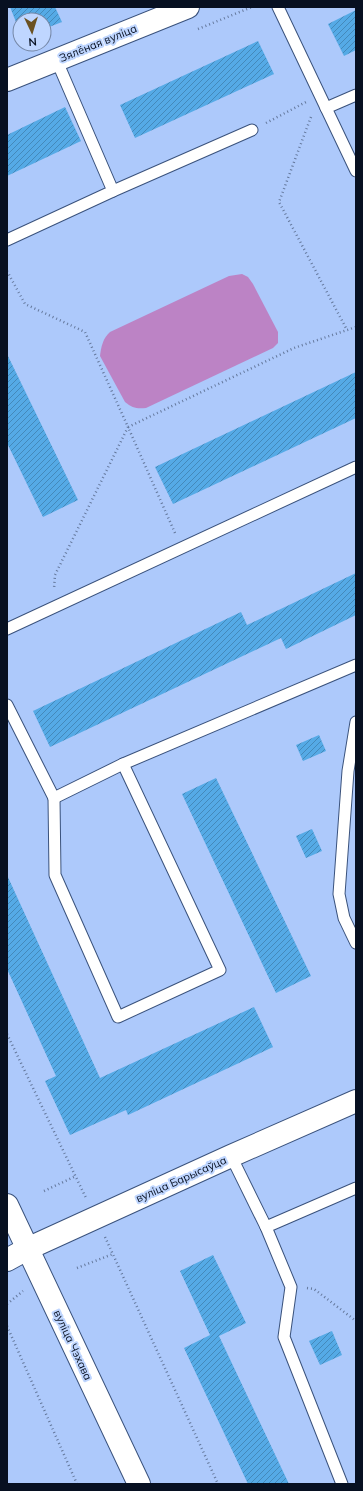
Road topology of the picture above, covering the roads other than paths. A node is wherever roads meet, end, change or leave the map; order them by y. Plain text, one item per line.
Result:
1 (188, 7) edge
2 (278, 7) edge
3 (56, 60) junction
4 (7, 80) edge
5 (356, 95) edge
6 (326, 108) junction
7 (252, 130) road end
8 (356, 171) edge
9 (114, 191) junction
10 (7, 240) edge
11 (356, 467) edge
12 (7, 629) edge
13 (356, 665) edge
14 (7, 704) edge
15 (356, 722) edge
16 (122, 764) junction
17 (54, 798) junction
18 (356, 943) edge
19 (356, 1101) edge
20 (231, 1156) junction
21 (356, 1188) edge
22 (7, 1205) edge
23 (266, 1227) junction
24 (27, 1249) junction
25 (7, 1260) edge
26 (139, 1484) edge
27 (342, 1484) edge

1 - 3 main road, Зялёная вуліца
2 - 6 lane
3 - 4 main road, Зялёная вуліца
3 - 9 lane
5 - 6 lane
6 - 8 lane
7 - 9 lane
9 - 10 lane
11 - 12 lane
13 - 16 lane
14 - 17 lane
15 - 18 lane
16 - 17 lane
16 - 17 lane
19 - 20 main road, вуліца Барысаўца
20 - 23 lane
20 - 24 main road, вуліца Барысаўца
21 - 23 lane
22 - 24 main road, вуліца Чэхава
23 - 27 lane
24 - 25 main road, вуліца Барысаўца
24 - 26 main road, вуліца Чэхава

